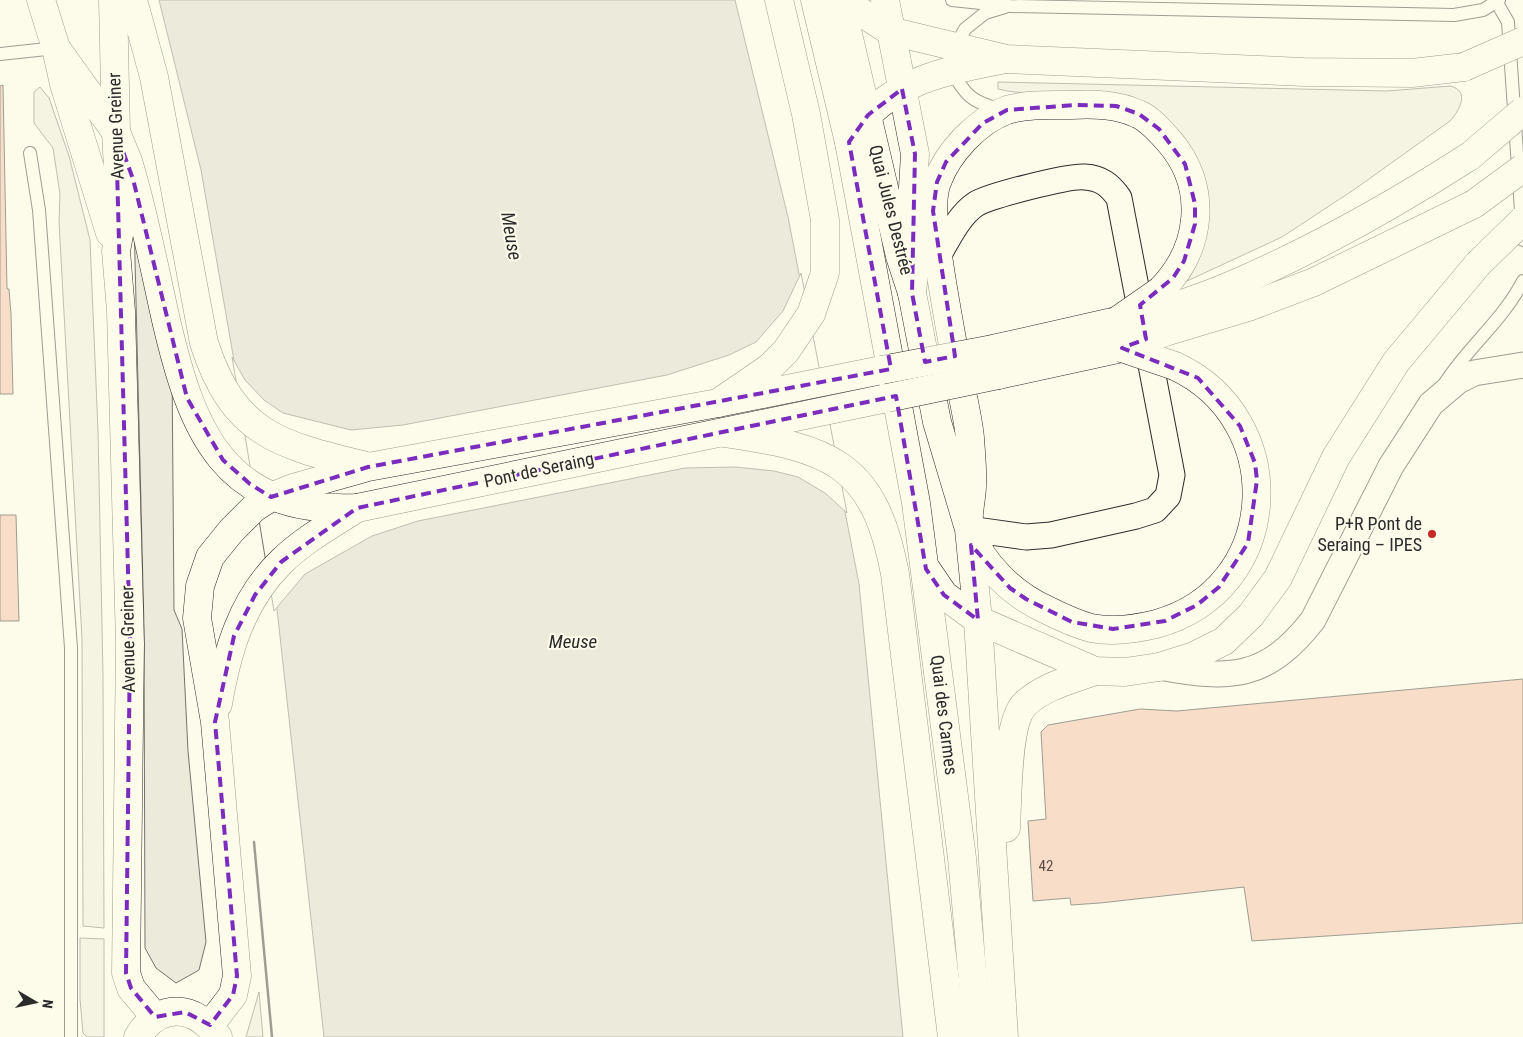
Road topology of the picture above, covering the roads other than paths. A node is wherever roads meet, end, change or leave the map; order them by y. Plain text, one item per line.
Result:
1 (41, 0) edge
2 (112, 0) edge
3 (133, 0) edge
4 (779, 0) edge
5 (815, 0) edge
6 (841, 0) edge
7 (885, 0) edge
8 (952, 0) edge
9 (1498, 1) edge
10 (1010, 6) junction
11 (890, 31) junction
12 (1523, 42) edge
13 (56, 48) junction
14 (0, 54) edge
15 (953, 57) junction
16 (902, 89) junction
17 (1006, 110) junction
18 (1523, 111) edge
19 (868, 114) junction
20 (116, 132) junction
21 (848, 142) junction
22 (30, 154) dead end
23 (1523, 168) edge
24 (1523, 220) edge
25 (1523, 240) edge
26 (116, 251) junction
27 (938, 256) junction
28 (1523, 281) edge
29 (912, 293) junction
30 (1164, 311) junction
31 (1122, 348) junction
32 (996, 362) junction
33 (1523, 365) edge
34 (892, 397) junction
35 (718, 403) junction
36 (1432, 404) junction
37 (937, 422) joint
38 (721, 432) junction
39 (368, 467) junction
40 (258, 496) junction
41 (357, 508) junction
42 (969, 529) junction
43 (926, 569) junction
44 (978, 620) junction
45 (1159, 667) junction
46 (1095, 671) junction
47 (215, 722) junction
48 (997, 926) junction
49 (156, 1017) junction
50 (214, 1031) edge
51 (71, 1037) edge
52 (138, 1037) edge
53 (952, 1037) edge
54 (978, 1037) edge
55 (1004, 1037) edge

1 - 13 main road
2 - 20 main road, Avenue Greiner
3 - 39 main road
4 - 35 main road
5 - 21 main road, Quai Jules Destrée
6 - 11 main road
6 - 19 main road, Quai Jules Destrée
7 - 11 main road
8 - 10 lane
9 - 10 lane
9 - 25 lane
10 - 15 lane
11 - 15 main road
11 - 16 main road
12 - 15 main road, bridge
13 - 14 lane
13 - 20 main road
13 - 26 main road, Avenue Greiner
15 - 16 main road
15 - 17 lane
16 - 19 main road
16 - 29 main road
17 - 27 main road
17 - 30 main road
18 - 30 main road, bridge
19 - 21 main road
19 - 29 main road, Quai Jules Destrée
20 - 26 main road, Avenue Greiner
20 - 40 main road
21 - 34 main road, Quai Jules Destrée
22 - 51 lane
23 - 30 main road, bridge
24 - 45 main road, bridge
26 - 49 main road, Avenue Greiner
27 - 42 main road
27 - 42 street
28 - 36 lane
29 - 37 main road, Quai Jules Destrée
30 - 31 main road, bridge
30 - 32 main road, bridge
31 - 32 main road
31 - 42 main road, bridge
32 - 34 main road, Pont de Seraing, bridge
32 - 35 main road, Pont de Seraing, bridge
33 - 36 street
34 - 38 main road, Pont de Seraing
34 - 43 main road, Quai des Carmes
35 - 39 main road, Pont de Seraing
36 - 45 street
37 - 42 main road, Quai des Carmes
38 - 41 main road, Pont de Seraing
38 - 53 main road
39 - 40 main road, Pont de Seraing
40 - 41 main road
40 - 47 main road
41 - 47 main road
42 - 44 main road, Quai des Carmes
43 - 44 main road
43 - 54 main road, Quai des Carmes
44 - 46 main road
44 - 48 main road, Quai des Carmes
45 - 46 main road
46 - 48 main road
47 - 50 main road
48 - 55 main road, Quai des Carmes
49 - 50 main road
49 - 52 main road

